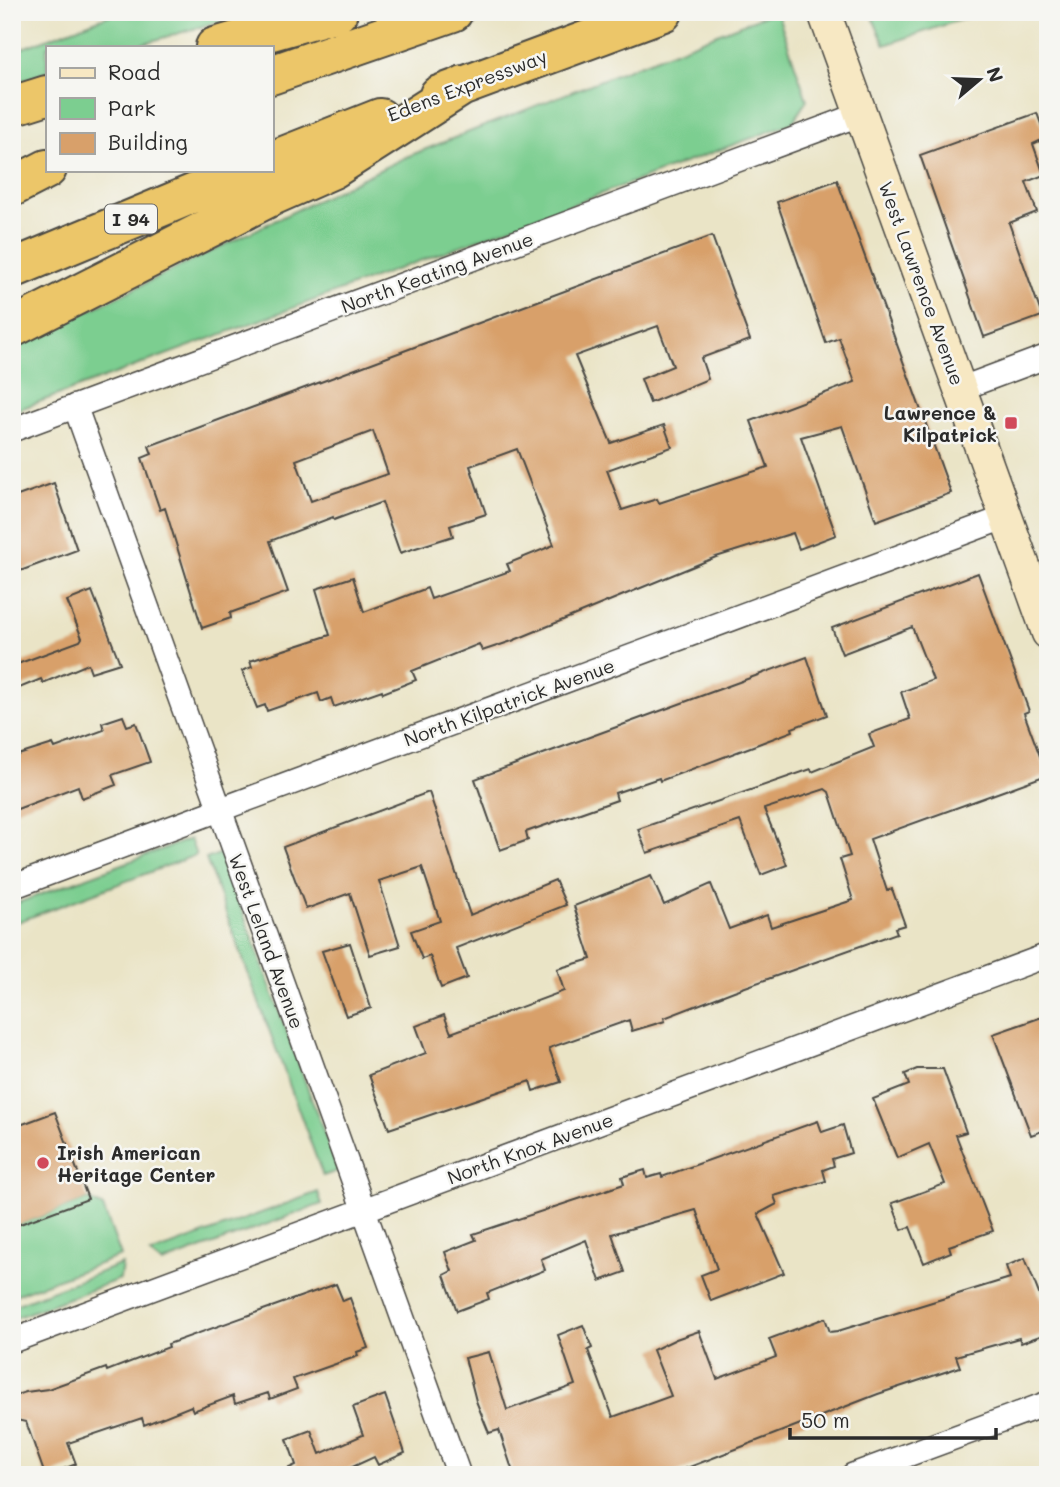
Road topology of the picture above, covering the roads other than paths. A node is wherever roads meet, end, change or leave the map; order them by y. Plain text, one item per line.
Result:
1 (338, 12) edge
2 (453, 12) edge
3 (663, 12) edge
4 (824, 12) edge
5 (219, 46) edge
6 (273, 74) edge
7 (464, 85) junction
8 (46, 95) edge
9 (12, 106) edge
10 (861, 114) junction
11 (46, 154) edge
12 (273, 161) edge
13 (12, 167) edge
14 (46, 170) edge
15 (245, 172) edge
16 (12, 187) edge
17 (12, 269) edge
18 (12, 328) edge
19 (1048, 356) edge
20 (960, 389) junction
21 (75, 407) junction
22 (12, 429) edge
23 (1006, 517) junction
24 (1048, 633) edge
25 (220, 809) junction
26 (12, 887) edge
27 (1048, 955) edge
28 (364, 1210) junction
29 (12, 1341) edge
30 (1048, 1403) edge
31 (459, 1475) edge
32 (853, 1475) edge

1 - 5 highway
2 - 6 highway
3 - 7 highway, Edens Expressway
4 - 10 main road, West Lawrence Avenue
7 - 12 highway, Edens Expressway
7 - 18 highway
8 - 9 highway
10 - 20 main road, West Lawrence Avenue
10 - 21 street, North Keating Avenue
11 - 13 highway
14 - 16 highway
15 - 17 highway, I 94
19 - 20 street
20 - 23 main road, West Lawrence Avenue
21 - 22 street, North Keating Avenue
21 - 25 street, West Leland Avenue
23 - 24 main road, West Lawrence Avenue
23 - 25 street, North Kilpatrick Avenue
25 - 26 street, North Kilpatrick Avenue
25 - 28 street, West Leland Avenue
27 - 28 street, North Knox Avenue
28 - 29 street, North Knox Avenue
28 - 31 street, West Leland Avenue
30 - 32 street

